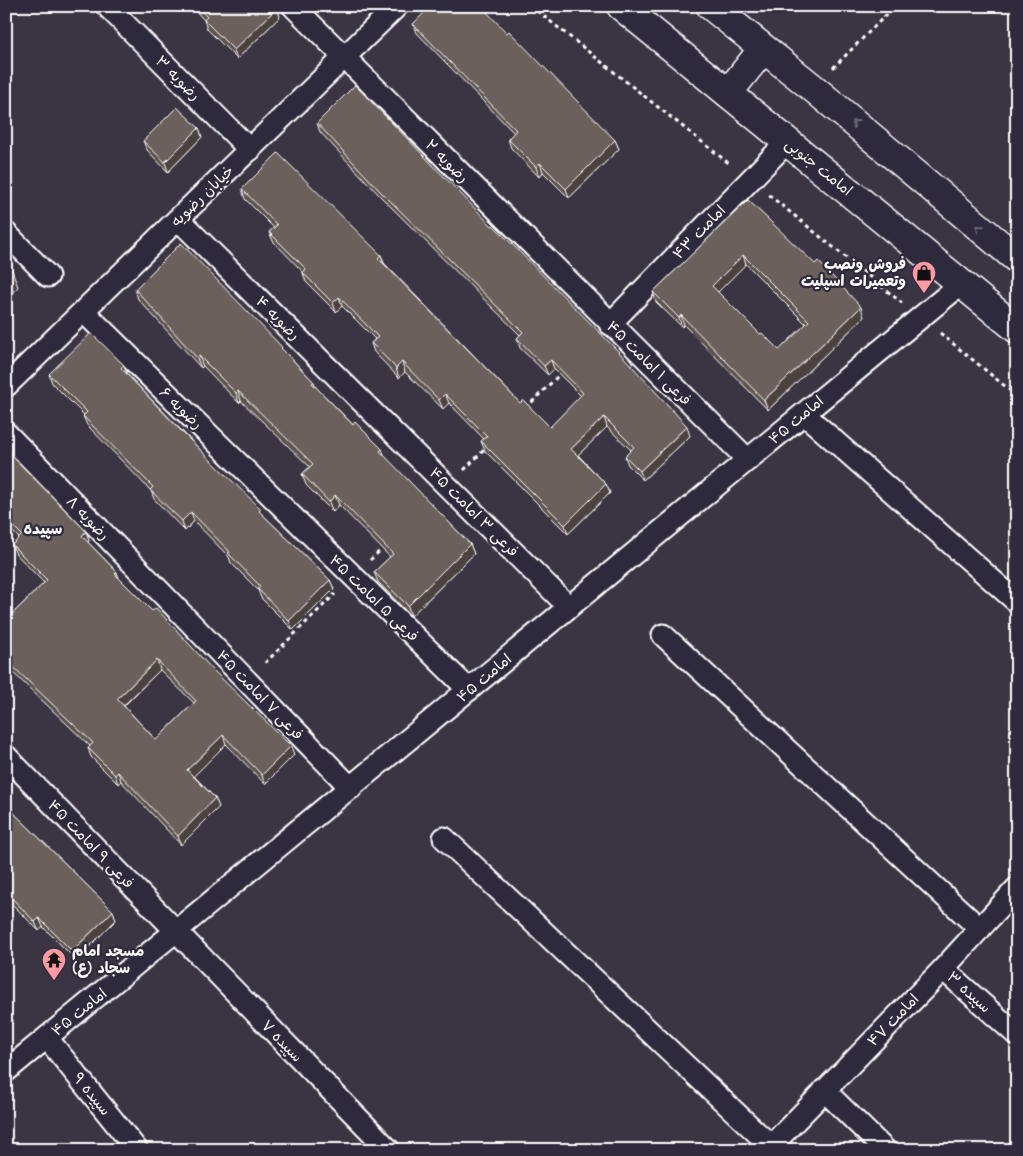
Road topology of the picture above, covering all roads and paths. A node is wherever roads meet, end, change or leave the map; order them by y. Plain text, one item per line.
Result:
1 (107, 6) edge
2 (293, 6) edge
3 (397, 6) edge
4 (531, 6) edge
5 (621, 6) edge
6 (712, 6) edge
7 (894, 6) edge
8 (764, 49) junction
9 (344, 58) junction
10 (813, 88) junction
11 (728, 93) junction
12 (788, 141) junction
13 (250, 150) junction
14 (750, 180) junction
15 (178, 219) junction
16 (6, 233) edge
17 (1017, 259) edge
18 (551, 264) joint
19 (48, 276) dead end
20 (962, 284) junction
21 (83, 311) junction
22 (920, 318) junction
23 (610, 324) junction
24 (1017, 329) edge
25 (6, 386) edge
26 (1017, 396) edge
27 (804, 414) junction
28 (378, 417) joint
29 (6, 433) edge
30 (748, 460) junction
31 (280, 505) joint
32 (170, 602) joint
33 (1017, 602) edge
34 (569, 607) junction
35 (664, 635) dead end
36 (469, 690) junction
37 (6, 756) edge
38 (350, 788) junction
39 (444, 838) dead end
40 (1017, 888) edge
41 (980, 929) junction
42 (176, 932) junction
43 (943, 969) junction
44 (1017, 1036) edge
45 (47, 1038) junction
46 (6, 1072) edge
47 (824, 1090) junction
48 (769, 1148) edge
49 (136, 1150) edge
50 (389, 1150) edge
51 (885, 1150) edge

1 - 13 street, رضویه ۳
2 - 9 street, رضویه ۲
3 - 9 street, خیابان رضویه
4 - 14 path
5 - 11 main road, امامت جنوبی
6 - 8 main road
7 - 10 path
8 - 10 main road
8 - 11 main road
9 - 13 street, خیابان رضویه
9 - 18 street, رضویه ۲
17 -> 10 main road
11 - 12 main road, امامت جنوبی
12 - 14 street, امامت ۴۳
12 - 20 main road, امامت جنوبی
13 - 15 street, خیابان رضویه
14 - 22 path
14 - 23 street, امامت ۴۳
15 - 21 street, خیابان رضویه
15 - 28 street, رضویه ۴
16 - 19 street
18 - 23 street, فرعی ۱ امامت ۴۵
20 - 22 street, امامت ۴۵
20 - 24 main road, امامت جنوبی
21 - 25 street, خیابان رضویه
21 - 31 street, رضویه ۶
22 - 26 path
22 - 27 street, امامت ۴۵
23 - 30 street, فرعی ۱ امامت ۴۵
27 - 30 street, امامت ۴۵
27 - 33 street
28 - 34 street, فرعی ۳ امامت ۴۵
29 - 32 street, رضویه ۸
30 - 34 street, امامت ۴۵
31 - 36 street, فرعی ۵ امامت ۴۵
32 - 38 street, فرعی ۷ امامت ۴۵
34 - 36 street, امامت ۴۵
35 - 41 street
36 - 38 street, امامت ۴۵
37 - 42 street, فرعی ۹ امامت ۴۵
38 - 42 street, امامت ۴۵
39 - 48 street
40 - 41 street, امامت ۴۷
41 - 43 street, امامت ۴۷
42 - 45 street, امامت ۴۵
42 - 50 street, سپیده ۷
43 - 44 street, سپیده ۳
43 - 47 street, امامت ۴۷
45 - 46 street, امامت ۴۵
45 - 49 street, سپیده ۹
47 - 48 street, امامت ۴۷
47 - 51 street

